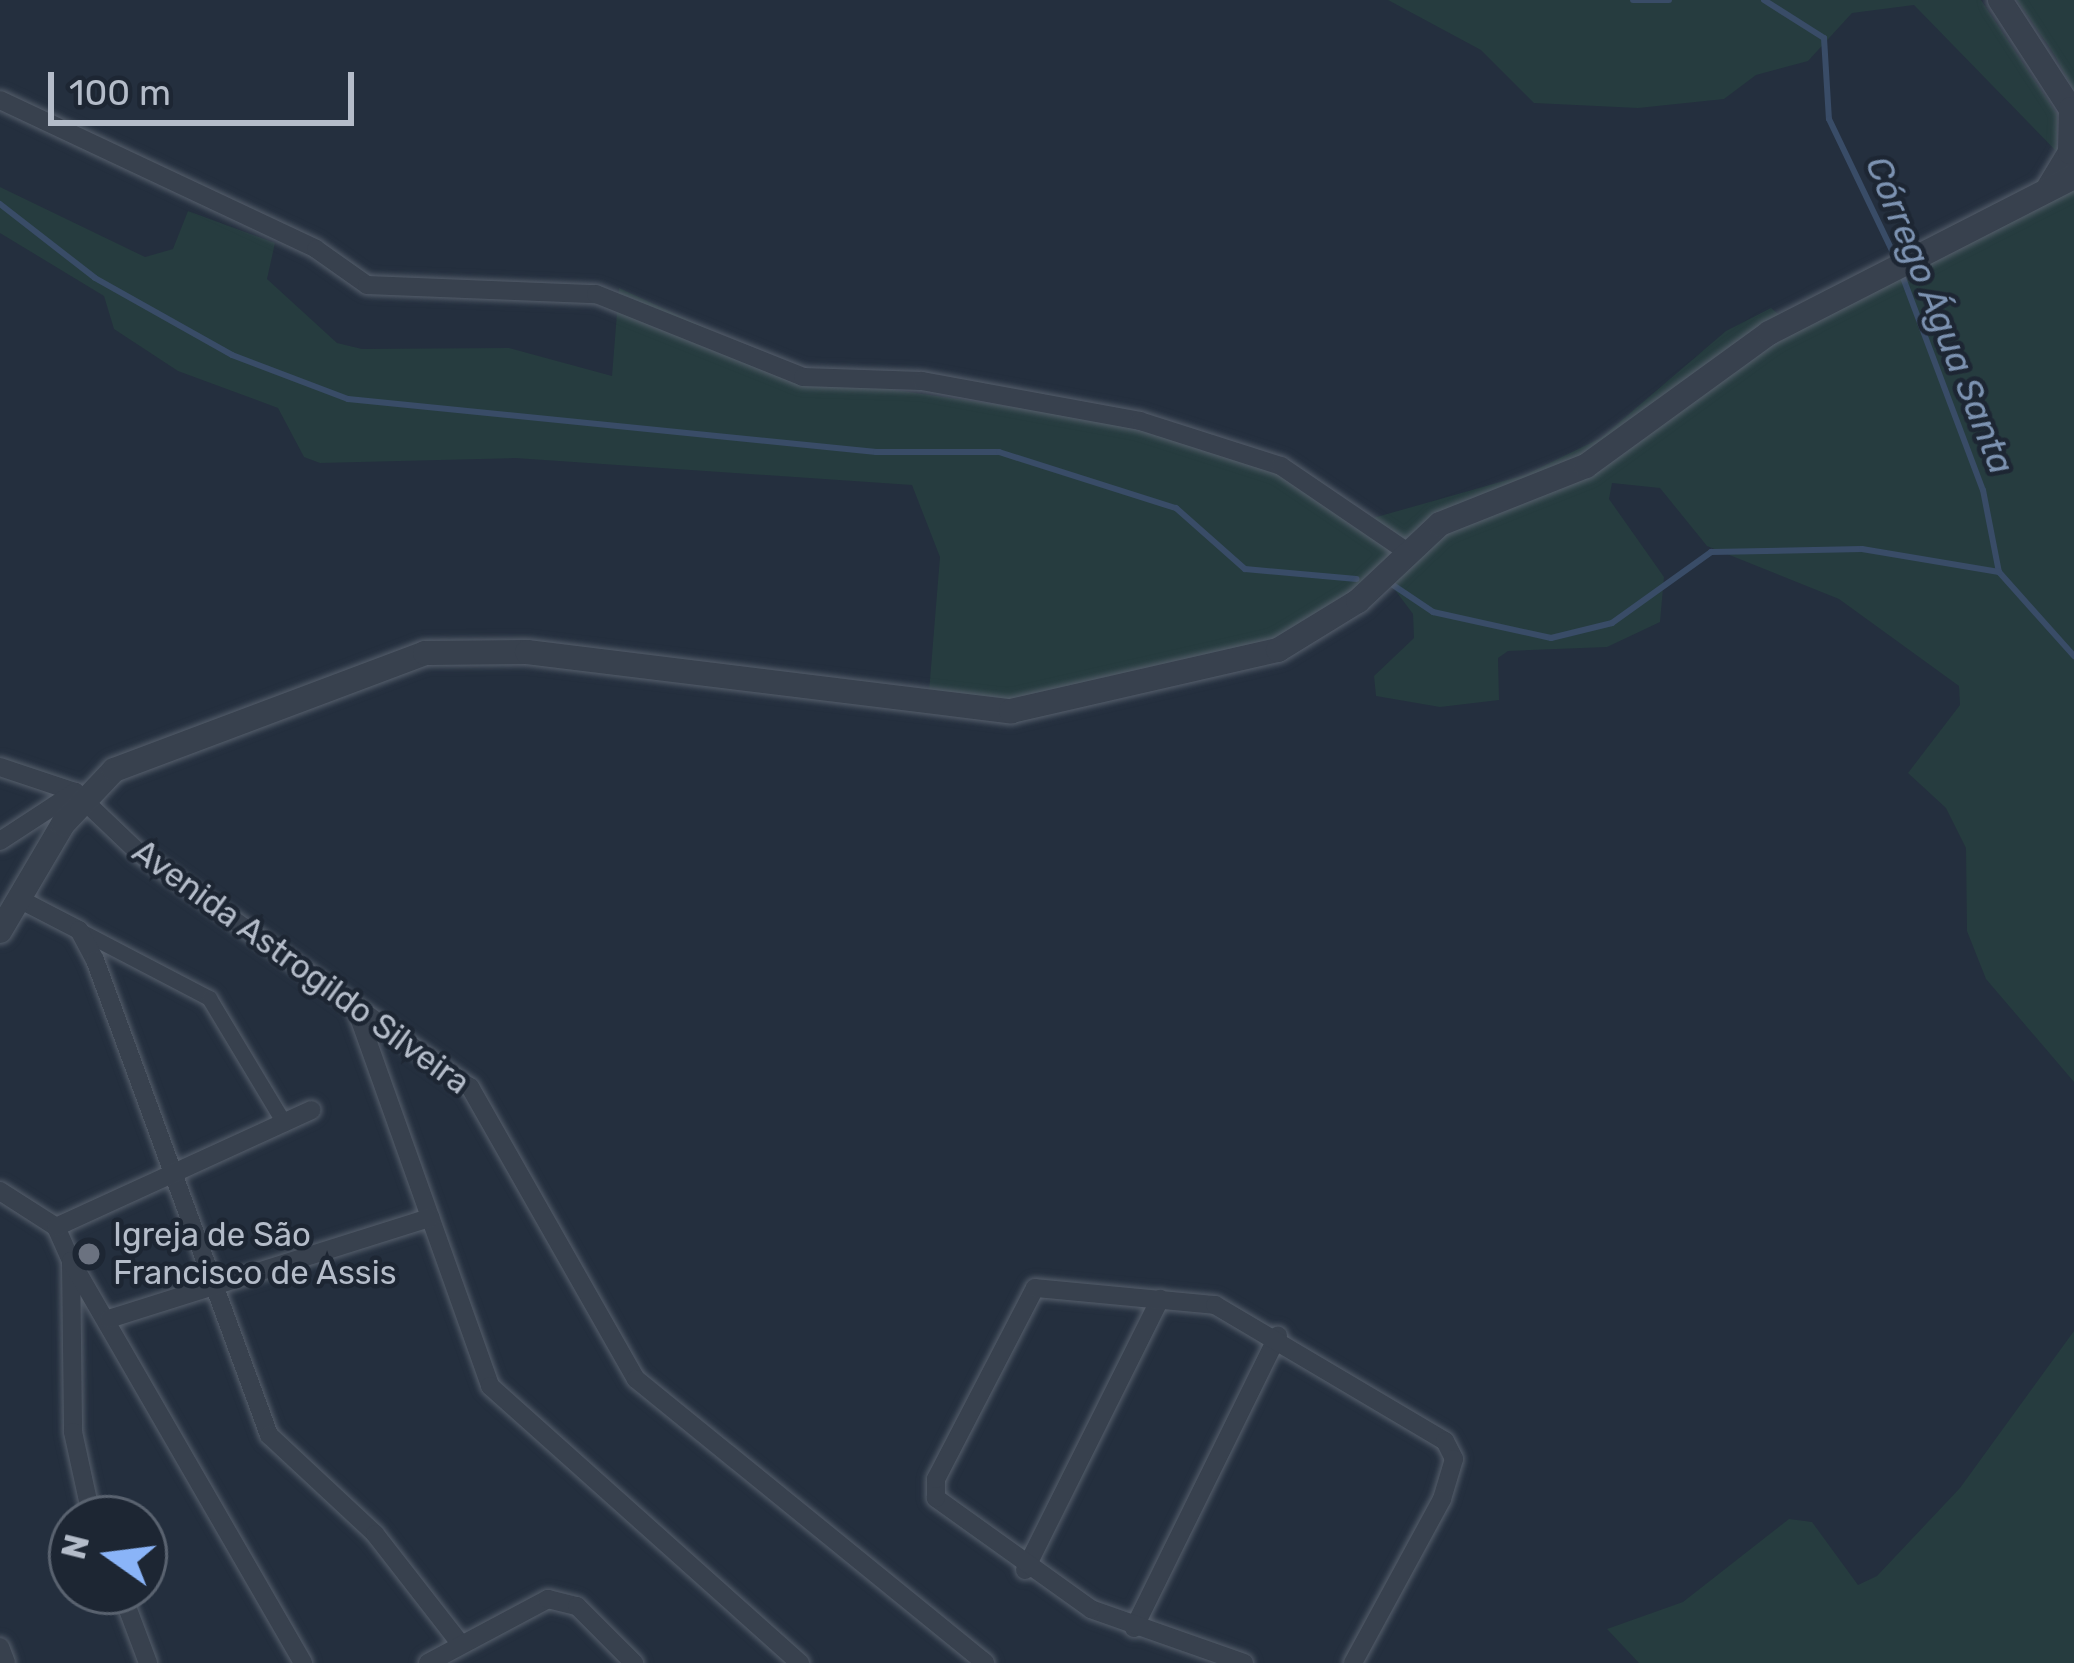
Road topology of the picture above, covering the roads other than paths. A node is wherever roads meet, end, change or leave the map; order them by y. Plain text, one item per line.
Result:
1 (2000, 0) edge
2 (0, 100) edge
3 (2072, 111) edge
4 (2074, 176) edge
5 (2048, 189) junction
6 (1403, 549) junction
7 (0, 767) edge
8 (79, 796) junction
9 (0, 841) edge
10 (19, 899) junction
11 (79, 930) junction
12 (0, 931) edge
13 (356, 1009) junction
14 (312, 1109) dead end
15 (284, 1123) junction
16 (175, 1178) junction
17 (0, 1191) edge
18 (430, 1218) junction
19 (56, 1227) junction
20 (71, 1261) junction
21 (217, 1290) junction
22 (1160, 1299) junction
23 (109, 1319) junction
24 (1278, 1335) junction
25 (87, 1495) edge
26 (1025, 1570) junction
27 (130, 1615) edge
28 (1134, 1628) junction
29 (0, 1647) edge
30 (455, 1653) edge
31 (6, 1663) edge
32 (148, 1663) edge
33 (303, 1663) edge
34 (428, 1663) edge
35 (634, 1663) edge
36 (800, 1663) edge
37 (985, 1663) edge
38 (1244, 1663) edge
39 (1353, 1663) edge

1 - 3 street
2 - 6 street
3 - 5 street
4 - 5 street
5 - 6 street
6 - 8 street
7 - 8 street
8 - 9 street
8 - 10 street
8 - 13 street, Avenida Astrogildo Silveira
10 - 11 street
10 - 12 street
11 - 15 street
11 - 16 street
13 - 18 street
13 - 37 street, Avenida Astrogildo Silveira
14 - 15 street
15 - 16 street
16 - 19 street
16 - 21 street
17 - 19 street
18 - 21 street
18 - 36 street
19 - 20 street
20 - 23 street
20 - 25 street
21 - 23 street
21 - 30 street
22 - 24 street
22 - 26 street
22 - 26 street
23 - 33 street
24 - 28 street
24 - 39 street
26 - 28 street
27 - 32 street
28 - 38 street
29 - 31 street
30 - 34 street
30 - 35 street

